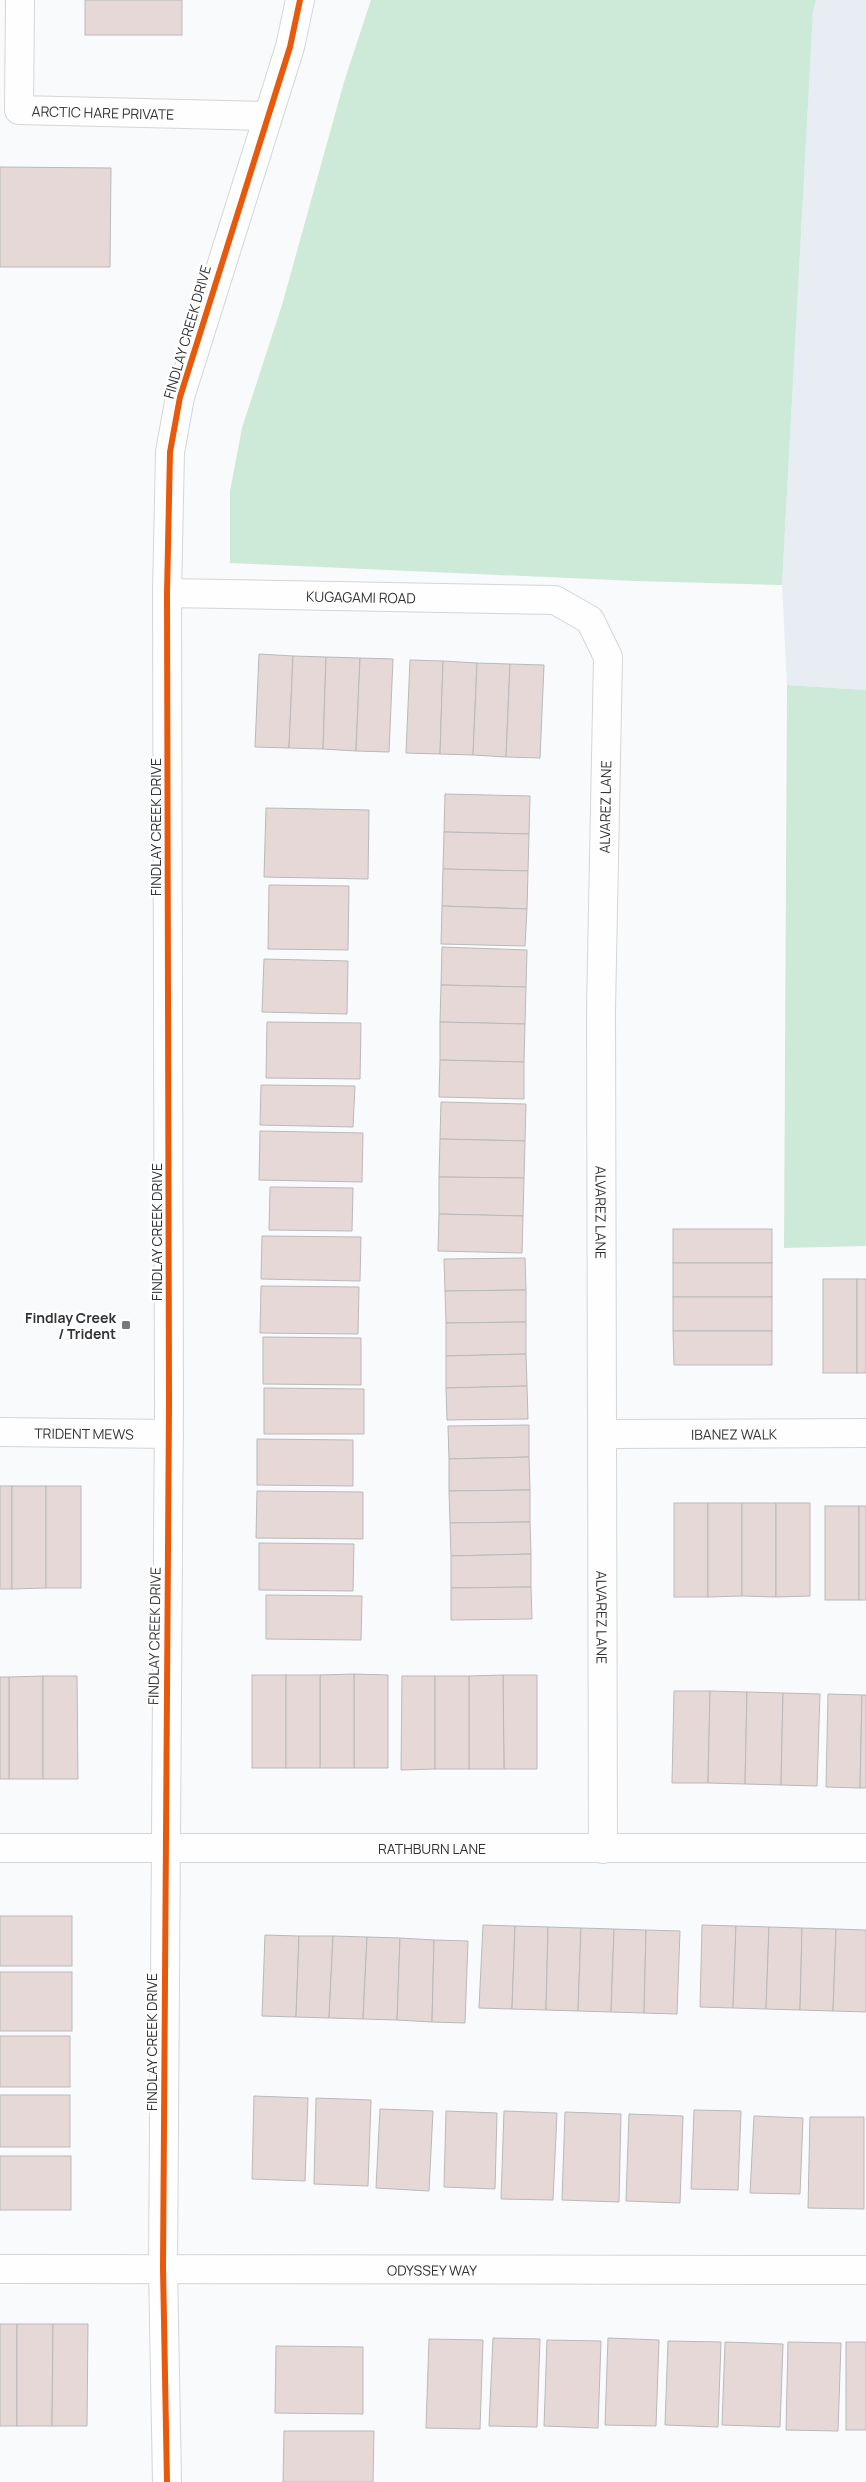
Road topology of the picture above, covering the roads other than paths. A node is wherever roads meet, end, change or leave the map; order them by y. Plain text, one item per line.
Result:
1 (20, 0) edge
2 (300, 0) edge
3 (267, 116) junction
4 (167, 593) junction
5 (555, 600) joint
6 (0, 1432) edge
7 (866, 1433) edge
8 (169, 1434) junction
9 (603, 1434) junction
10 (0, 1848) edge
11 (866, 1848) edge
12 (164, 1849) junction
13 (603, 1849) junction
14 (163, 2268) junction
15 (0, 2269) edge
16 (866, 2270) edge
17 (167, 2482) edge

1 - 3 street, ARCTIC HARE PRIVATE
2 - 3 street, FINDLAY CREEK DRIVE
3 - 4 street, FINDLAY CREEK DRIVE
4 - 5 street, KUGAGAMI ROAD
4 - 8 street, FINDLAY CREEK DRIVE
5 - 9 street, ALVAREZ LANE
6 - 8 street, TRIDENT MEWS
7 - 9 street, IBANEZ WALK
8 - 12 street, FINDLAY CREEK DRIVE
9 - 13 street, ALVAREZ LANE
10 - 12 street, RATHBURN LANE
11 - 13 street, RATHBURN LANE
12 - 13 street, RATHBURN LANE
12 - 14 street, FINDLAY CREEK DRIVE
14 - 15 street, ODYSSEY WAY
14 - 16 street, ODYSSEY WAY
14 - 17 street, FINDLAY CREEK DRIVE

